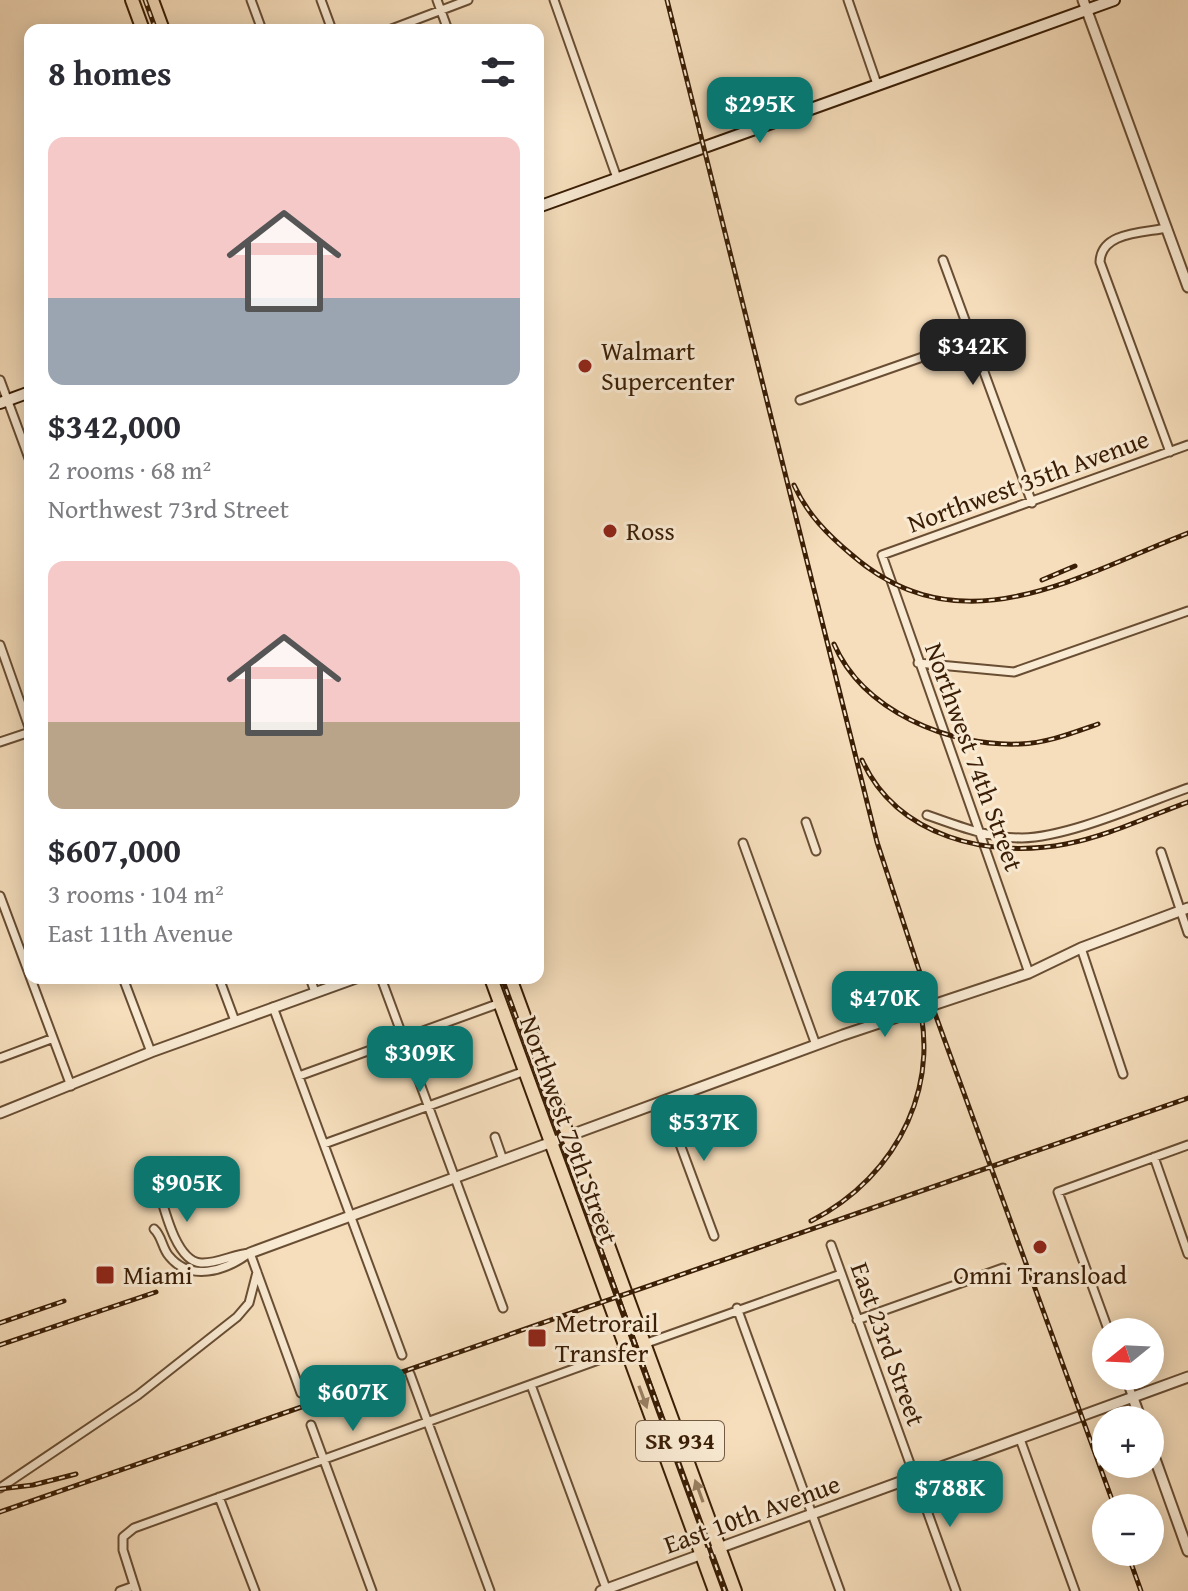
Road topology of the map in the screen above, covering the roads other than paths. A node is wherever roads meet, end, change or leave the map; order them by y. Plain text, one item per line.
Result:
1 (133, 0) edge
2 (152, 0) edge
3 (251, 0) edge
4 (321, 0) edge
5 (437, 0) edge
6 (468, 0) edge
7 (554, 0) edge
8 (848, 0) edge
9 (1114, 0) edge
10 (1085, 5) edge
11 (441, 10) junction
12 (141, 24) edge
13 (161, 24) edge
14 (260, 24) edge
15 (330, 24) edge
16 (405, 24) edge
17 (446, 24) edge
18 (877, 84) junction
19 (617, 178) junction
20 (544, 205) edge
21 (1167, 228) junction
22 (943, 260) dead end
23 (1188, 287) edge
24 (971, 340) junction
25 (0, 380) edge
26 (24, 394) edge
27 (800, 400) dead end
28 (4, 402) edge
29 (1188, 445) edge
30 (24, 447) edge
31 (1170, 452) junction
32 (1032, 503) junction
33 (882, 555) joint
34 (1188, 611) edge
35 (0, 645) edge
36 (918, 663) junction
37 (24, 714) edge
38 (24, 733) edge
39 (0, 742) edge
40 (1188, 788) edge
41 (927, 815) dead end
42 (806, 822) dead end
43 (982, 834) junction
44 (743, 843) dead end
45 (816, 851) dead end
46 (1161, 852) dead end
47 (0, 896) edge
48 (1184, 910) edge
49 (1188, 933) edge
50 (1081, 948) junction
51 (24, 963) edge
52 (1029, 973) junction
53 (31, 984) edge
54 (125, 984) edge
55 (221, 984) edge
56 (312, 984) edge
57 (338, 984) edge
58 (383, 984) edge
59 (493, 984) edge
60 (512, 984) edge
61 (315, 992) junction
62 (500, 1003) junction
63 (273, 1007) junction
64 (235, 1021) junction
65 (404, 1038) junction
66 (51, 1039) junction
67 (816, 1045) junction
68 (151, 1052) junction
69 (0, 1058) edge
70 (525, 1071) junction
71 (1123, 1074) dead end
72 (299, 1076) junction
73 (71, 1086) junction
74 (664, 1101) junction
75 (430, 1107) junction
76 (0, 1113) edge
77 (570, 1136) junction
78 (495, 1137) dead end
79 (551, 1142) junction
80 (324, 1144) junction
81 (1188, 1145) edge
82 (1154, 1157) junction
83 (503, 1160) junction
84 (147, 1165) dead end
85 (455, 1178) junction
86 (351, 1216) junction
87 (154, 1229) dead end
88 (714, 1236) dead end
89 (831, 1245) dead end
90 (250, 1253) junction
91 (1188, 1254) edge
92 (1003, 1268) dead end
93 (257, 1272) junction
94 (841, 1274) junction
95 (503, 1308) dead end
96 (737, 1308) junction
97 (1104, 1318) edge
98 (857, 1320) junction
99 (644, 1344) junction
100 (626, 1350) junction
101 (402, 1355) dead end
102 (410, 1374) dead end
103 (1188, 1377) edge
104 (531, 1385) junction
105 (1130, 1390) edge
106 (301, 1393) dead end
107 (1133, 1398) junction
108 (1136, 1406) edge
109 (429, 1423) junction
110 (673, 1424) junction
111 (311, 1425) dead end
112 (656, 1430) junction
113 (1020, 1439) junction
114 (324, 1459) junction
115 (915, 1478) junction
116 (1162, 1478) edge
117 (0, 1488) edge
118 (219, 1497) junction
119 (814, 1516) junction
120 (720, 1549) junction
121 (1188, 1551) edge
122 (702, 1555) junction
123 (135, 1588) edge
124 (605, 1590) edge
125 (120, 1591) edge
126 (255, 1591) edge
127 (372, 1591) edge
128 (490, 1591) edge
129 (715, 1591) edge
130 (735, 1591) edge
131 (840, 1591) edge
132 (956, 1591) edge
133 (1075, 1591) edge

1 - 12 main road
2 - 13 main road
3 - 14 street
4 - 15 street
5 - 11 street
6 - 11 street
7 - 19 street
8 - 18 street
9 - 10 main road
10 - 18 main road
10 - 21 street
11 - 16 street
11 - 17 street
18 - 19 main road
19 - 20 main road
21 - 23 street
21 - 31 street
22 - 24 street
24 - 27 street
24 - 32 street
25 - 28 street
26 - 28 main road
28 - 30 street
29 - 31 street, Northwest 35th Avenue
31 - 32 street, Northwest 35th Avenue
32 - 33 street, Northwest 35th Avenue
33 - 36 street, Northwest 74th Street
34 - 36 street
35 - 37 street
36 - 43 street, Northwest 74th Street
38 - 39 street
40 - 43 street
41 - 43 street
42 - 45 street
43 - 52 street, Northwest 74th Street
44 - 67 street
46 - 48 street
47 - 51 street
48 - 49 street
48 - 50 street
50 - 52 street
50 - 71 street
52 - 67 street
53 - 66 street
54 - 68 street
55 - 64 street
56 - 61 street
57 - 61 street
58 - 65 street
59 - 62 main road, Northwest 79th Street / SR 934
60 - 77 main road, Northwest 79th Street / SR 934
61 - 63 street
62 - 65 street
62 - 70 main road, Northwest 79th Street / SR 934
63 - 64 street
63 - 72 street
64 - 68 street
65 - 72 street
65 - 75 street
66 - 69 street
66 - 73 street
67 - 74 street
68 - 73 street
70 - 75 street
70 - 79 main road, Northwest 79th Street / SR 934
72 - 80 street
73 - 76 street
74 - 77 street
74 - 88 street
75 - 80 street
75 - 85 street
77 - 79 street
77 - 99 main road, Northwest 79th Street / SR 934
78 - 83 street
79 - 83 street
79 - 100 main road, Northwest 79th Street / SR 934
80 - 86 street
81 - 82 street
82 - 91 street
82 - 97 street
83 - 85 street
84 - 90 street
85 - 86 street
85 - 95 street
86 - 90 street
86 - 101 street
87 - 90 street
89 - 94 street, East 23rd Street
90 - 93 street
92 - 98 street
93 - 106 street
93 - 117 street
94 - 96 street
94 - 98 street, East 23rd Street
96 - 99 street
96 - 119 street
98 - 115 street, East 23rd Street
99 - 110 main road, SR 934
100 - 104 street
100 -> 112 main road, SR 934
102 - 109 street
103 - 107 street, East 10th Avenue
104 - 109 street
104 - 124 street
105 - 107 street
107 - 108 street
107 - 113 street, East 10th Avenue
109 - 114 street
109 - 128 street
110 - 112 main road
120 -> 110 main road, SR 934
111 - 114 street
112 - 122 main road, SR 934
113 - 115 street, East 10th Avenue
113 - 133 street
114 - 118 street
114 - 127 street
115 - 119 street, East 10th Avenue
115 - 132 street, East 23rd Street
116 - 121 street
118 - 123 street
118 - 126 street
119 - 120 street, East 10th Avenue
119 - 131 street
120 - 122 street, East 10th Avenue
120 - 130 main road, SR 934
122 - 124 street, East 10th Avenue
122 - 129 main road, SR 934
123 - 125 street

